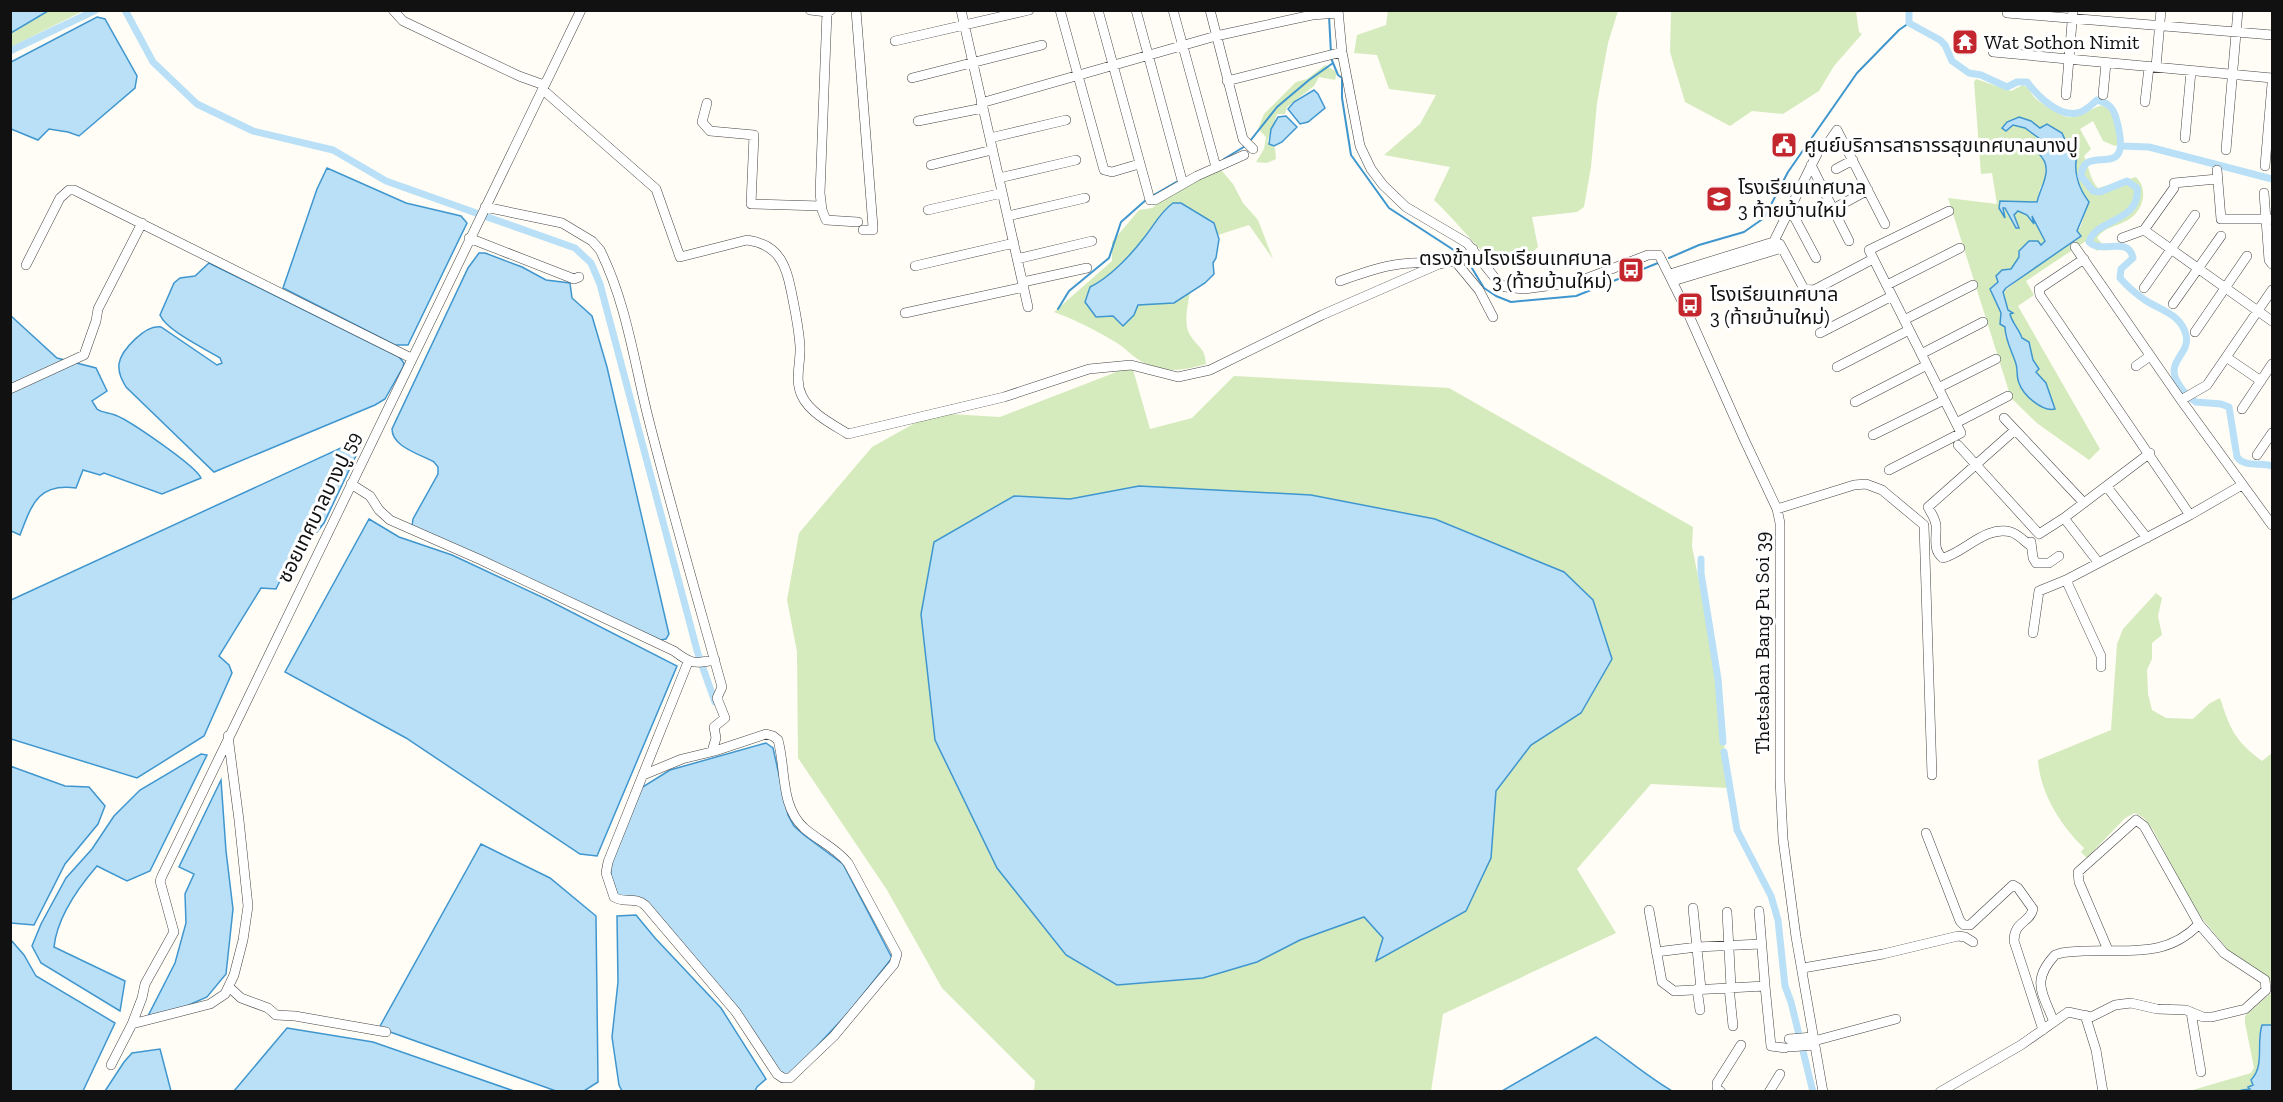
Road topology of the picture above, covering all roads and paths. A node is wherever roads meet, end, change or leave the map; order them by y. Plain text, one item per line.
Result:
1 (393, 10) edge
2 (580, 10) edge
3 (810, 10) edge
4 (856, 10) edge
5 (961, 10) edge
6 (1029, 10) edge
7 (1060, 10) edge
8 (1098, 10) edge
9 (1136, 10) edge
10 (1173, 10) edge
11 (1209, 10) edge
12 (2161, 10) edge
13 (2238, 10) edge
14 (829, 11) edge
15 (1333, 12) edge
16 (2007, 12) dead end
17 (2073, 14) edge
18 (964, 25) junction
19 (2160, 26) junction
20 (2237, 32) junction
21 (2272, 35) edge
22 (1216, 36) junction
23 (895, 40) dead end
24 (1042, 45) dead end
25 (1182, 45) junction
26 (1993, 52) dead end
27 (1334, 54) junction
28 (1147, 55) junction
29 (2069, 60) junction
30 (2106, 63) junction
31 (972, 64) junction
32 (1113, 65) junction
33 (2152, 67) junction
34 (2191, 71) junction
35 (2233, 75) junction
36 (1078, 76) junction
37 (912, 78) dead end
38 (2272, 78) edge
39 (1227, 81) junction
40 (2272, 84) edge
41 (543, 87) junction
42 (2066, 95) dead end
43 (2103, 95) dead end
44 (2145, 102) dead end
45 (707, 103) dead end
46 (982, 106) junction
47 (2271, 113) edge
48 (1066, 120) dead end
49 (918, 121) dead end
50 (990, 138) junction
51 (2186, 138) dead end
52 (1249, 146) dead end
53 (992, 150) junction
54 (2226, 150) dead end
55 (1244, 155) dead end
56 (1076, 160) dead end
57 (1853, 160) junction
58 (1139, 164) junction
59 (1215, 164) junction
60 (931, 165) dead end
61 (1811, 165) junction
62 (2265, 166) dead end
63 (1836, 169) dead end
64 (999, 178) junction
65 (1182, 182) junction
66 (1868, 189) junction
67 (1002, 193) junction
68 (2264, 193) dead end
69 (1086, 198) dead end
70 (821, 206) junction
71 (483, 209) junction
72 (1790, 209) junction
73 (1833, 209) junction
74 (928, 210) dead end
75 (1949, 211) dead end
76 (2195, 215) dead end
77 (1008, 216) junction
78 (2270, 219) edge
79 (142, 224) junction
80 (1885, 224) dead end
81 (2144, 230) junction
82 (2221, 236) dead end
83 (469, 238) junction
84 (2122, 238) dead end
85 (1092, 241) dead end
86 (1849, 242) dead end
87 (1014, 243) junction
88 (1773, 243) junction
89 (2075, 247) dead end
90 (1784, 248) junction
91 (1960, 248) dead end
92 (2170, 250) junction
93 (1465, 256) junction
94 (2247, 256) dead end
95 (1816, 258) dead end
96 (1017, 259) junction
97 (1873, 259) junction
98 (2084, 259) junction
99 (1439, 264) junction
100 (2272, 264) edge
101 (26, 265) dead end
102 (915, 266) dead end
103 (1087, 267) dead end
104 (2198, 269) junction
105 (579, 277) dead end
106 (1672, 278) junction
107 (1340, 281) dead end
108 (1023, 285) junction
109 (1887, 285) junction
110 (1973, 285) dead end
111 (2144, 288) dead end
112 (2224, 288) junction
113 (2272, 290) edge
114 (1892, 296) junction
115 (2174, 304) dead end
116 (1028, 306) dead end
117 (2258, 311) junction
118 (905, 314) dead end
119 (1493, 317) dead end
120 (1904, 320) junction
121 (2272, 321) edge
122 (1983, 322) dead end
123 (1909, 330) junction
124 (2194, 332) dead end
125 (1820, 333) dead end
126 (1921, 354) junction
127 (2150, 356) junction
128 (2226, 357) junction
129 (411, 358) junction
130 (1996, 358) dead end
131 (2272, 364) edge
132 (1927, 365) junction
133 (2136, 366) dead end
134 (1837, 367) dead end
135 (2261, 381) junction
136 (1938, 388) junction
137 (10, 389) edge
138 (2008, 396) dead end
139 (2182, 399) junction
140 (1944, 400) junction
141 (1855, 402) dead end
142 (2242, 409) dead end
143 (2004, 418) dead end
144 (1956, 423) junction
145 (2015, 430) junction
146 (2272, 433) edge
147 (1873, 435) dead end
148 (1958, 445) dead end
149 (2150, 453) junction
150 (2257, 455) dead end
151 (1975, 464) junction
152 (1889, 470) dead end
153 (351, 484) junction
154 (2242, 485) junction
155 (2107, 487) junction
156 (2084, 503) junction
157 (1777, 508) junction
158 (2190, 515) junction
159 (2064, 518) junction
160 (2272, 525) edge
161 (2039, 534) junction
162 (2147, 538) junction
163 (2031, 546) junction
164 (2059, 556) dead end
165 (2097, 562) junction
166 (2066, 580) junction
167 (2033, 633) dead end
168 (702, 662) junction
169 (2101, 667) dead end
170 (228, 736) junction
171 (715, 751) junction
172 (643, 775) junction
173 (1932, 775) dead end
174 (1926, 833) dead end
175 (1693, 908) dead end
176 (1649, 910) dead end
177 (1759, 911) dead end
178 (1727, 912) dead end
179 (2199, 924) junction
180 (1973, 942) dead end
181 (1761, 944) junction
182 (1729, 946) junction
183 (1696, 947) junction
184 (2108, 950) junction
185 (1656, 952) junction
186 (1803, 968) junction
187 (1765, 986) junction
188 (229, 987) junction
189 (1730, 987) junction
190 (1699, 989) junction
191 (1700, 1010) dead end
192 (2191, 1011) junction
193 (2085, 1015) junction
194 (1896, 1019) dead end
195 (2054, 1022) junction
196 (132, 1024) junction
197 (1733, 1026) dead end
198 (2043, 1030) junction
199 (386, 1032) dead end
200 (1814, 1041) junction
201 (1742, 1045) dead end
202 (111, 1065) dead end
203 (2201, 1072) dead end
204 (1780, 1074) dead end
205 (1721, 1092) edge
206 (1769, 1092) edge
207 (1823, 1092) edge
208 (1940, 1092) edge
209 (2103, 1092) edge

1 - 41 street
2 - 41 street, ซอยเทศบาลบางปู 59
3 - 14 street
4 - 70 street
5 - 18 street
6 - 18 street
7 - 36 street
8 - 32 street
9 - 28 street
10 - 25 street
11 - 22 street
12 - 19 street
13 - 20 street
14 - 70 street
15 - 22 street
15 - 27 street, Thetsaban Bang Pu Soi 39
16 - 17 street
17 - 19 street
17 - 29 street
18 - 23 street
18 - 31 street
19 - 20 street
19 - 33 street
20 - 21 street
20 - 35 street
22 - 25 street
22 - 39 street
24 - 31 street
25 - 28 street
25 - 59 street
26 - 29 street
27 - 39 street
27 - 93 street, Thetsaban Bang Pu Soi 39
28 - 32 street
28 - 65 street
29 - 30 street
29 - 42 street
30 - 33 street
30 - 43 street
31 - 37 street
31 - 46 street
32 - 36 street
32 - 58 street
33 - 34 street
33 - 44 street
34 - 35 street
34 - 51 street
35 - 38 street
35 - 54 street
36 - 46 street
36 - 58 street
39 - 52 street
40 - 47 street
41 - 71 street, ซอยเทศบาลบางปู 59
41 - 99 street
45 - 70 street
46 - 49 street
46 - 50 street
47 - 62 street
48 - 50 street
50 - 53 street
53 - 60 street
53 - 64 street
55 - 59 street
56 - 64 street
57 - 61 street
57 - 63 street
57 - 66 street
58 - 65 street
59 - 65 street
61 - 72 street
61 - 73 street
64 - 67 street
66 - 73 street
66 - 80 street
67 - 74 street
67 - 77 street
68 - 78 street
69 - 77 street
71 - 83 street, ซอยเทศบาลบางปู 59
71 - 168 street
72 - 88 street
72 - 95 street
73 - 86 street
75 - 97 street
76 - 92 street
77 - 87 street
78 - 81 street
78 - 100 street
79 - 101 street
79 - 129 street
79 - 137 street
81 - 84 street
81 - 92 street
82 - 104 street
83 - 105 street
83 - 129 street, ซอยเทศบาลบางปู 59
85 - 96 street
87 - 96 street
87 - 102 street
88 - 90 street
88 - 106 street
89 - 98 street
90 - 97 street
90 - 106 street
91 - 109 street
92 - 104 street
92 - 111 street
93 - 99 street
93 - 106 street, Thetsaban Bang Pu Soi 39
93 - 119 street
94 - 112 street
96 - 108 street
97 - 109 street
98 - 127 street
98 - 149 street
99 - 107 street
103 - 108 street
104 - 112 street
104 - 115 street
106 - 157 street, Thetsaban Bang Pu Soi 39
108 - 116 street
108 - 118 street
109 - 114 street
110 - 120 street
112 - 117 street
112 - 124 street
113 - 117 street
114 - 120 street
114 - 125 street
117 - 121 street
117 - 128 street
120 - 123 street
122 - 126 street
123 - 126 street
123 - 134 street
126 - 132 street
127 - 133 street
127 - 139 street
128 - 135 street
128 - 139 street
129 - 153 street, ซอยเทศบาลบางปู 59
130 - 136 street
131 - 135 street
132 - 136 street
132 - 141 street
135 - 142 street
136 - 140 street
138 - 144 street
139 - 154 street
140 - 144 street
140 - 147 street
143 - 145 street
144 - 152 street
145 - 151 street
145 - 156 street
146 - 150 street
148 - 151 street
149 - 155 street
149 - 158 street
151 - 161 street
151 - 163 street
153 - 168 street
153 - 170 street, ซอยเทศบาลบางปู 59
154 - 158 street
154 - 160 street
155 - 156 street
155 - 162 street
156 - 159 street
157 - 173 street
157 - 186 street, Thetsaban Bang Pu Soi 39
158 - 162 street
159 - 161 street
159 - 165 street
161 - 163 street
162 - 165 street
163 - 164 street
165 - 166 street
166 - 167 street
166 - 169 street
168 - 171 street
168 - 172 street
170 - 188 street
170 - 196 street, ซอยเทศบาลบางปู 59
171 - 172 street
171 - 172 street
174 - 198 street
175 - 183 street
176 - 185 street
177 - 181 street
178 - 182 street
179 - 184 street
179 - 184 street
179 - 192 street
180 - 186 street
181 - 182 street
181 - 187 street
182 - 183 street
182 - 189 street
183 - 185 street
183 - 190 street
184 - 195 street
185 - 190 street
186 - 200 street, Thetsaban Bang Pu Soi 39
187 - 189 street
187 - 200 street
188 - 196 street
188 - 199 street
189 - 190 street
189 - 197 street
190 - 191 street
192 - 193 street
192 - 203 street
193 - 195 street
193 - 209 street
194 - 200 street
195 - 198 street
196 - 202 street, ซอยเทศบาลบางปู 59
198 - 208 street
200 - 207 street, Thetsaban Bang Pu Soi 39
201 - 205 street
204 - 206 street

